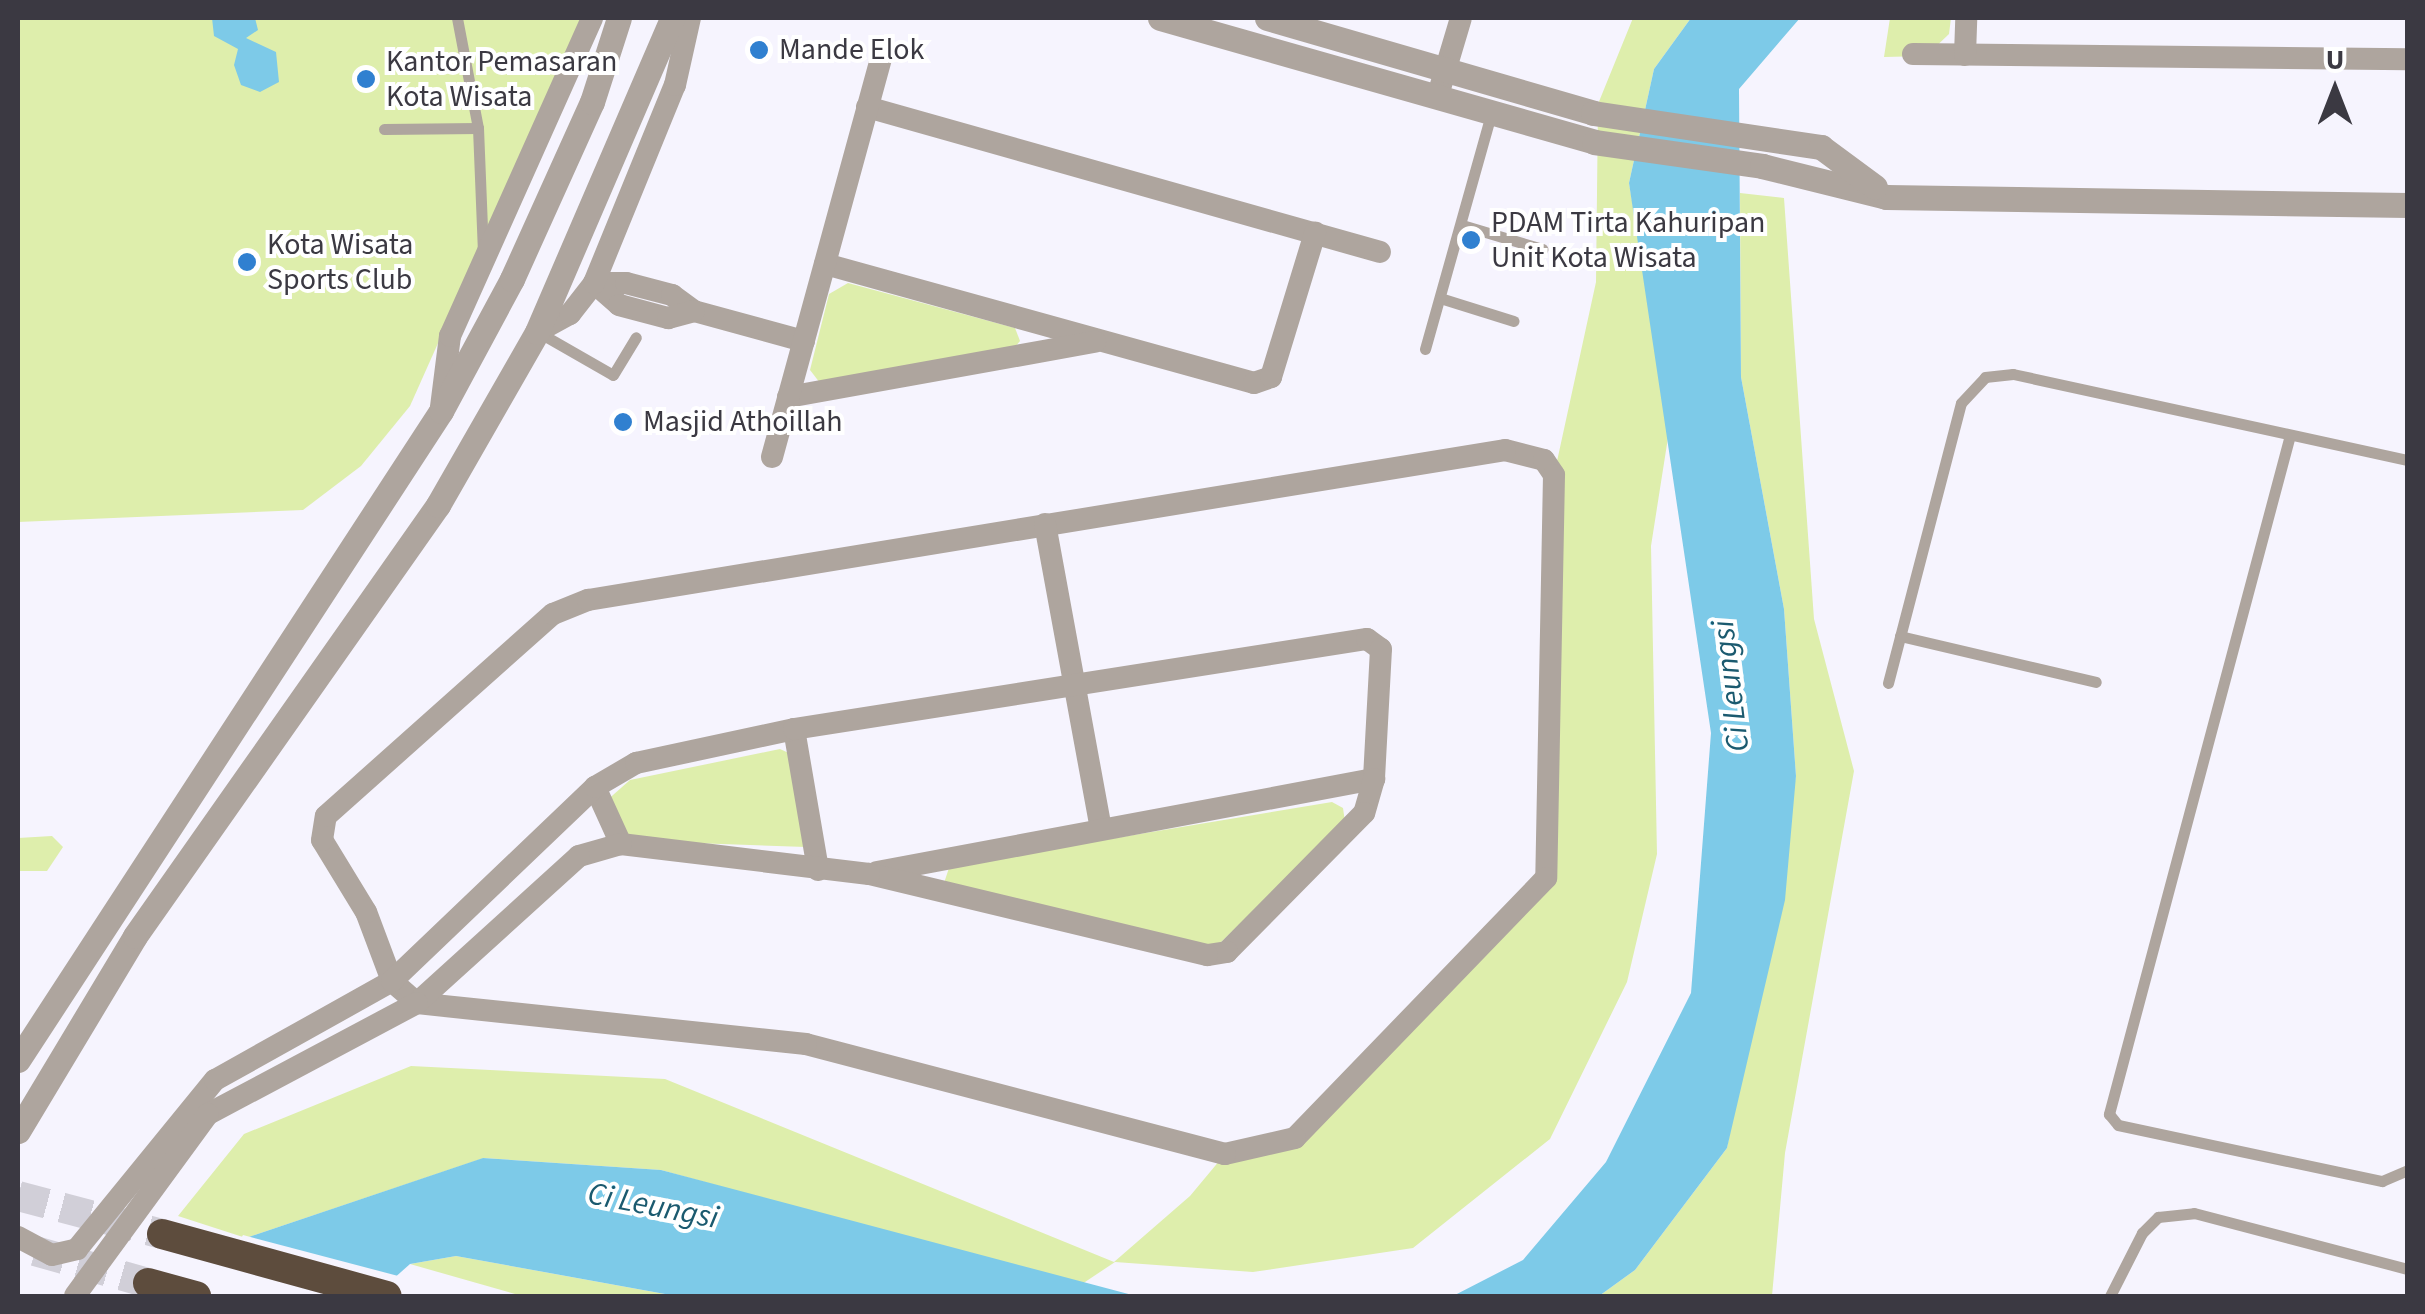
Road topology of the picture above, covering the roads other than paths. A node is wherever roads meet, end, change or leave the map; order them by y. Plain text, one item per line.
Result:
1 (458, 18) edge
2 (592, 18) edge
3 (619, 18) edge
4 (672, 18) edge
5 (690, 18) edge
6 (1160, 18) edge
7 (1267, 18) edge
8 (1460, 18) edge
9 (1966, 18) edge
10 (882, 51) dead end
11 (1913, 54) dead end
12 (1966, 55) junction
13 (2408, 60) edge
14 (1446, 68) junction
15 (1438, 95) junction
16 (867, 108) junction
17 (1492, 111) junction
18 (478, 128) junction
19 (384, 129) dead end
20 (1886, 197) junction
21 (2408, 205) edge
22 (1462, 225) junction
23 (1315, 234) junction
24 (1542, 249) dead end
25 (1380, 252) dead end
26 (824, 264) junction
27 (486, 268) junction
28 (594, 283) junction
29 (1440, 298) junction
30 (1514, 321) dead end
31 (538, 332) junction
32 (636, 337) dead end
33 (1102, 340) junction
34 (804, 341) junction
35 (1425, 348) dead end
36 (788, 398) junction
37 (441, 410) junction
38 (2290, 434) junction
39 (772, 457) dead end
40 (2408, 460) edge
41 (1045, 524) junction
42 (1900, 636) junction
43 (2096, 682) dead end
44 (1888, 683) dead end
45 (1073, 685) junction
46 (794, 729) junction
47 (1374, 779) junction
48 (595, 787) junction
49 (1101, 829) junction
50 (621, 844) junction
51 (818, 870) junction
52 (869, 874) junction
53 (392, 981) junction
54 (417, 1003) junction
55 (18, 1060) edge
56 (18, 1132) edge
57 (2408, 1170) edge
58 (162, 1234) tunnel mouth
59 (18, 1237) edge
60 (2408, 1269) edge
61 (148, 1283) tunnel mouth
62 (75, 1296) edge
63 (196, 1296) edge
64 (387, 1296) edge
65 (2110, 1296) edge

1 - 18 lane
2 - 27 street
3 - 37 street
4 - 31 street
5 - 28 street
6 - 15 street
7 - 14 street
8 - 14 street
9 - 12 street
10 - 16 street
11 - 12 street
12 - 13 street
14 - 15 street
14 - 20 street
15 - 17 street
16 - 23 street
16 - 26 street
17 - 20 street
17 - 22 lane
18 - 19 lane
18 - 27 lane
20 - 21 street
22 - 24 lane
22 - 29 lane
23 - 25 street
23 - 33 street
26 - 33 street
26 - 34 street
27 - 37 street
28 - 31 street
28 - 34 street
29 - 30 lane
29 - 35 lane
31 - 32 lane
31 - 56 street
33 - 36 street
34 - 36 street
36 - 39 street
37 - 55 street
38 - 40 lane
38 - 42 lane
38 - 57 lane
41 - 45 street
41 - 53 street
41 - 54 street
42 - 43 lane
42 - 44 lane
45 - 46 street
45 - 47 street
45 - 49 street
46 - 48 street
46 - 51 street
47 - 49 street
47 - 52 street
48 - 50 street
48 - 53 street
49 - 52 street
50 - 51 street
50 - 54 street
51 - 52 street
53 - 54 street
53 - 59 street
54 - 62 street
58 - 64 highway
60 - 65 lane
61 - 63 highway

